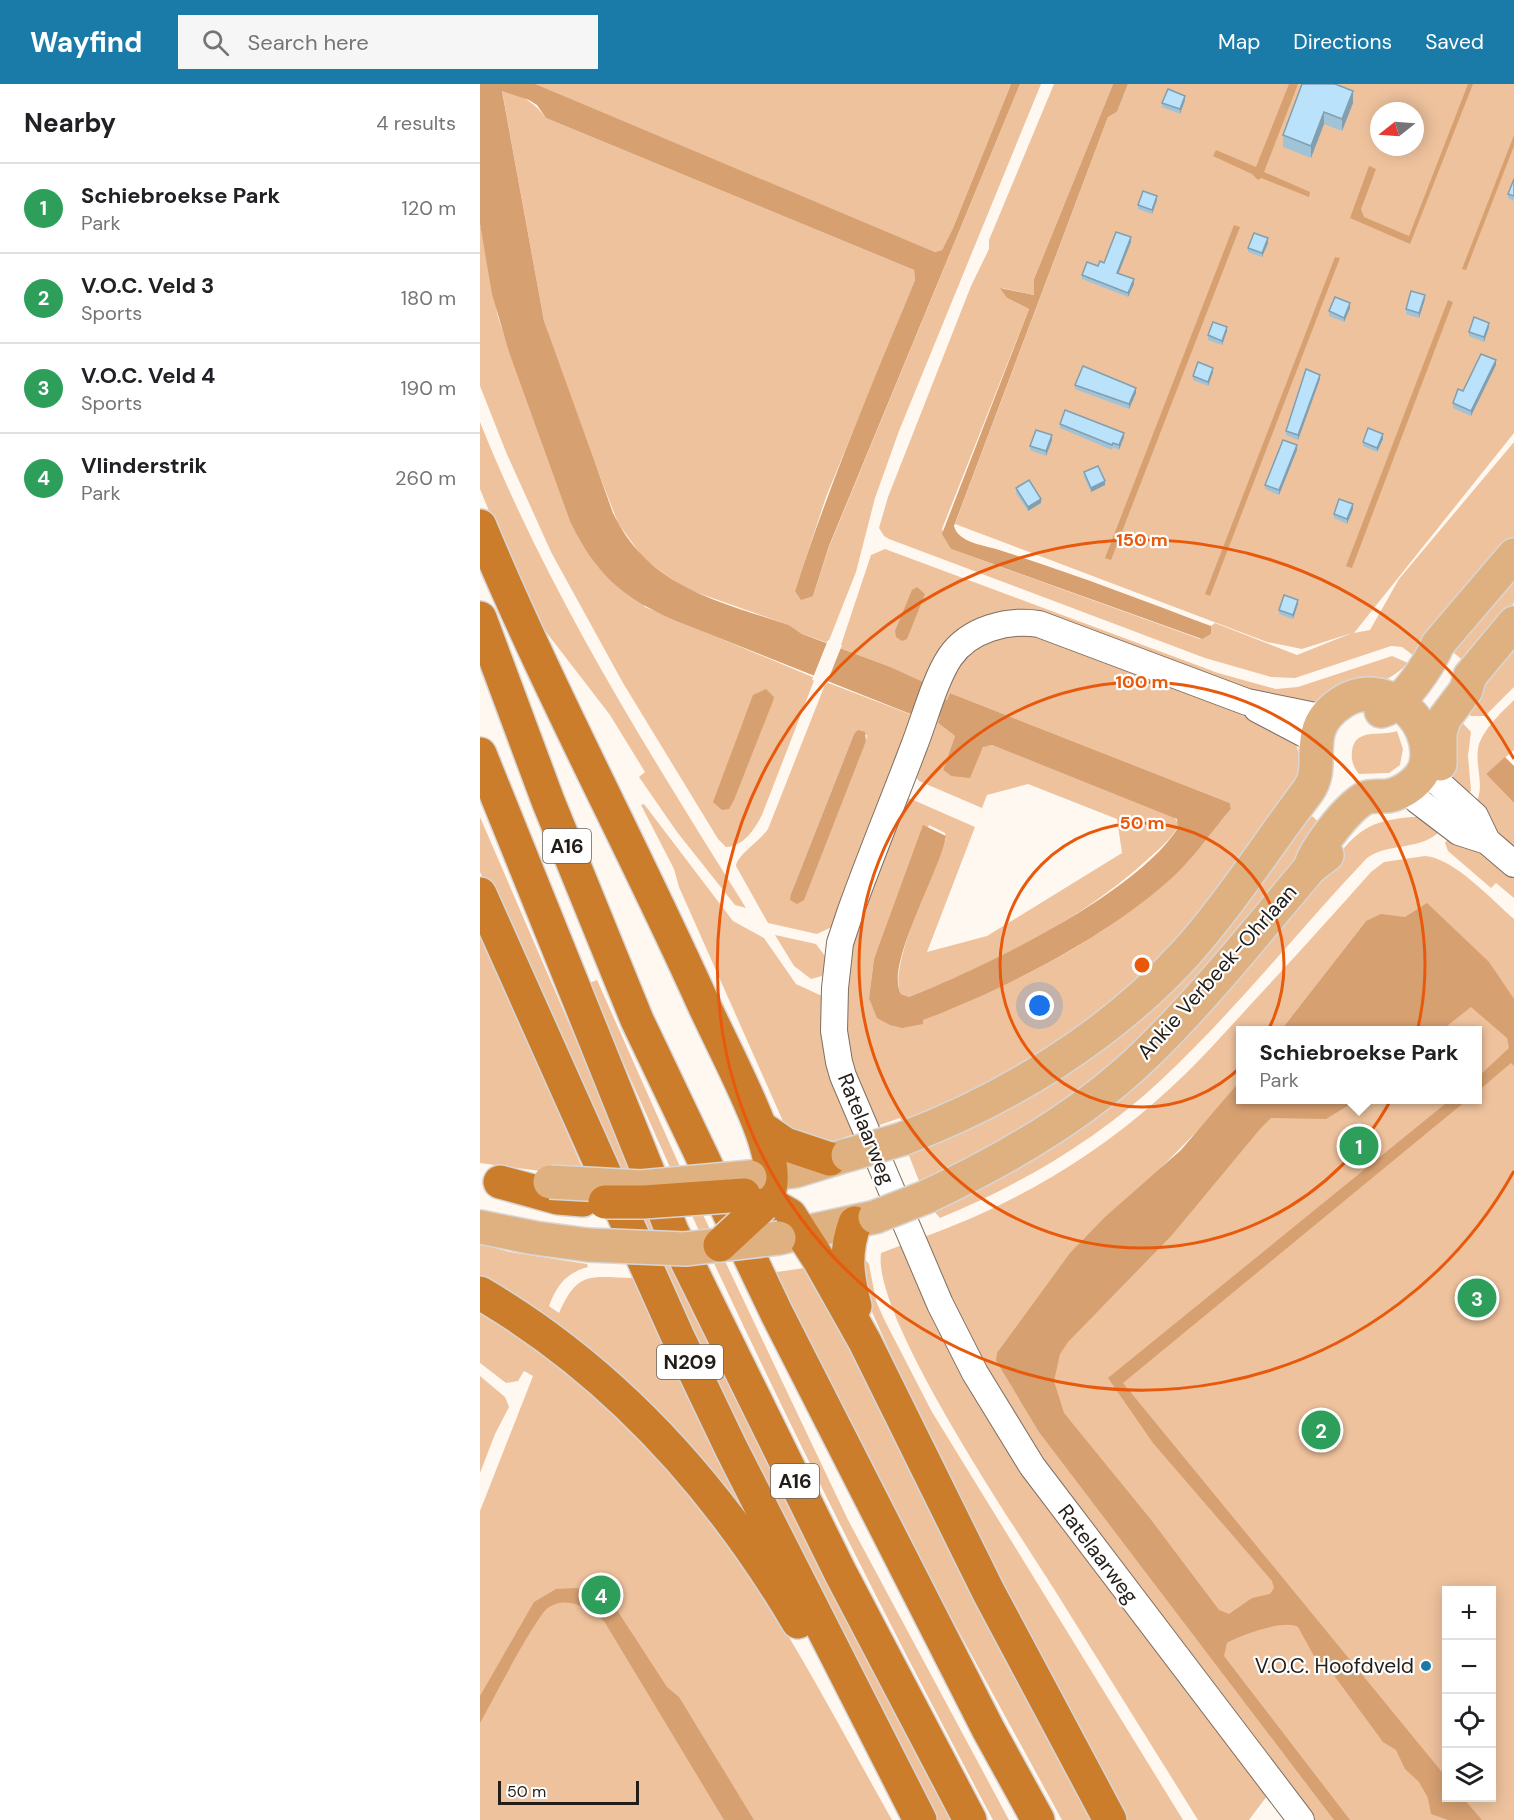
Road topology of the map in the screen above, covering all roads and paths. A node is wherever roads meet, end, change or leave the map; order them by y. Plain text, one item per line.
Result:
1 (480, 525) edge
2 (1514, 555) edge
3 (480, 618) edge
4 (1514, 622) edge
5 (1392, 698) junction
6 (1431, 727) junction
7 (1323, 751) junction
8 (480, 754) edge
9 (1425, 782) junction
10 (1366, 805) junction
11 (1514, 864) edge
12 (480, 894) edge
13 (760, 1127) junction
14 (839, 1157) junction
15 (490, 1180) edge
16 (554, 1190) junction
17 (759, 1192) junction
18 (865, 1220) junction
19 (480, 1227) edge
20 (791, 1236) junction
21 (720, 1245) junction
22 (480, 1293) edge
23 (865, 1342) junction
24 (915, 1820) edge
25 (920, 1820) edge
26 (970, 1820) edge
27 (1038, 1820) edge
28 (1110, 1820) edge
29 (1301, 1820) edge

1 - 13 highway, A16
2 - 5 main road
3 - 27 highway, A16
4 - 6 main road
5 - 6 main road
5 - 7 main road
6 - 9 main road
7 - 10 main road
7 - 14 main road, Ankie Verbeek-Ohrlaan, bridge
7 - 29 street, Ratelaarweg
8 - 26 highway, A16
9 - 10 main road
9 - 11 street
10 - 18 main road, Ankie Verbeek-Ohrlaan, bridge
12 - 25 highway, N209
13 - 14 highway
13 - 17 highway, A16
14 - 17 main road, Ankie Verbeek-Ohrlaan
15 - 16 main road, Ankie Verbeek-Ohrlaan
16 - 17 main road, Ankie Verbeek-Ohrlaan, bridge
16 - 17 highway, bridge
17 - 20 highway
17 - 21 highway, bridge
18 - 20 main road, Ankie Verbeek-Ohrlaan
18 - 23 highway
19 - 21 main road, Ankie Verbeek-Ohrlaan, bridge
20 - 21 main road, Ankie Verbeek-Ohrlaan, bridge
20 - 23 highway
22 - 24 highway
23 - 28 highway

